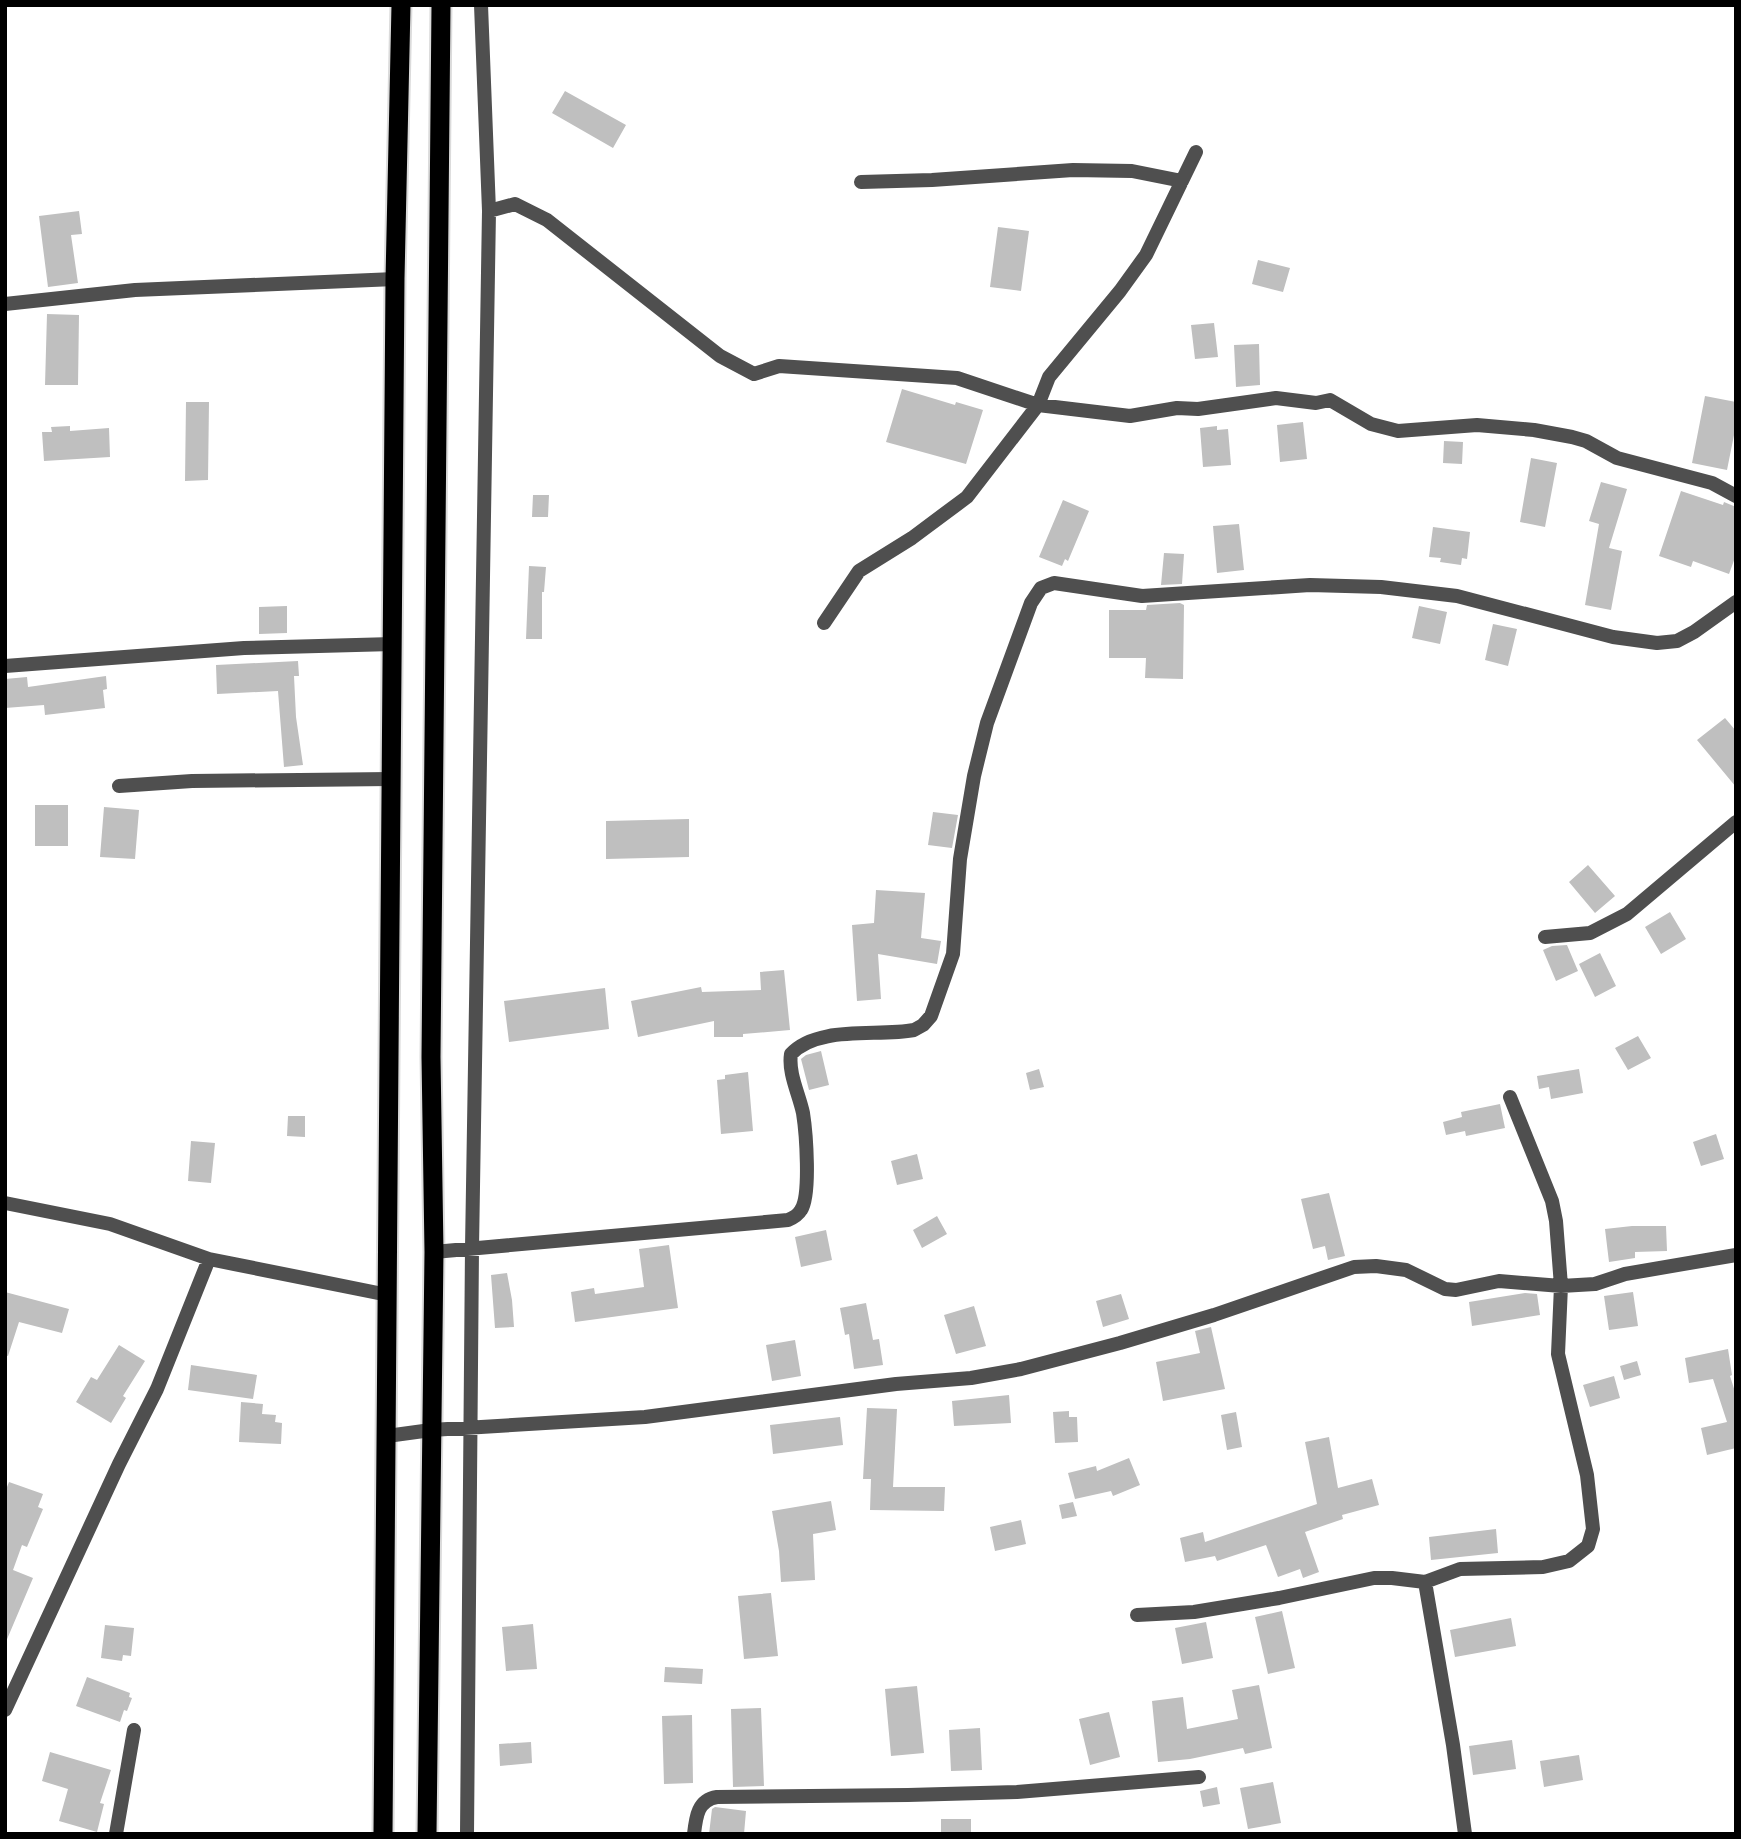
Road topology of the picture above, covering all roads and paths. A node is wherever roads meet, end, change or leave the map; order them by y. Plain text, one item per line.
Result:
1 (401, 5) edge
2 (441, 5) edge
3 (481, 5) edge
4 (1196, 152) dead end
5 (861, 181) dead end
6 (1182, 181) junction
7 (489, 211) junction
8 (395, 279) junction
9 (5, 304) edge
10 (1038, 405) junction
11 (1736, 496) edge
12 (1736, 602) edge
13 (824, 624) dead end
14 (393, 644) junction
15 (5, 666) edge
16 (391, 779) junction
17 (119, 786) dead end
18 (1736, 822) edge
19 (1545, 937) dead end
20 (1510, 1097) dead end
21 (5, 1203) edge
22 (472, 1248) junction
23 (434, 1252) junction
24 (1736, 1255) edge
25 (209, 1259) junction
26 (1561, 1286) junction
27 (388, 1295) junction
28 (472, 1428) junction
29 (431, 1430) junction
30 (387, 1436) junction
31 (1425, 1583) junction
32 (1137, 1615) dead end
33 (5, 1710) edge
34 (134, 1730) dead end
35 (1199, 1777) dead end
36 (116, 1834) edge
37 (383, 1834) edge
38 (426, 1834) edge
39 (467, 1834) edge
40 (694, 1834) edge
41 (1465, 1834) edge

1 - 8 highway
2 - 23 highway
3 - 7 street
4 - 6 street
5 - 6 street
6 - 10 street
7 - 10 street
7 - 22 street
8 - 9 street
8 - 14 highway
10 - 11 street
10 - 13 street
12 - 22 street
14 - 15 street
14 - 16 highway
16 - 17 street
16 - 27 highway
18 - 19 street
20 - 26 street
21 - 25 street
22 - 23 street
22 - 28 street
23 - 29 highway
24 - 26 street
25 - 27 street
25 - 33 street
26 - 28 street
26 - 31 street
27 - 30 highway
28 - 29 street
28 - 39 street
29 - 30 street
29 - 38 highway
30 - 37 highway
31 - 32 street
31 - 41 street
34 - 36 street
35 - 40 street

